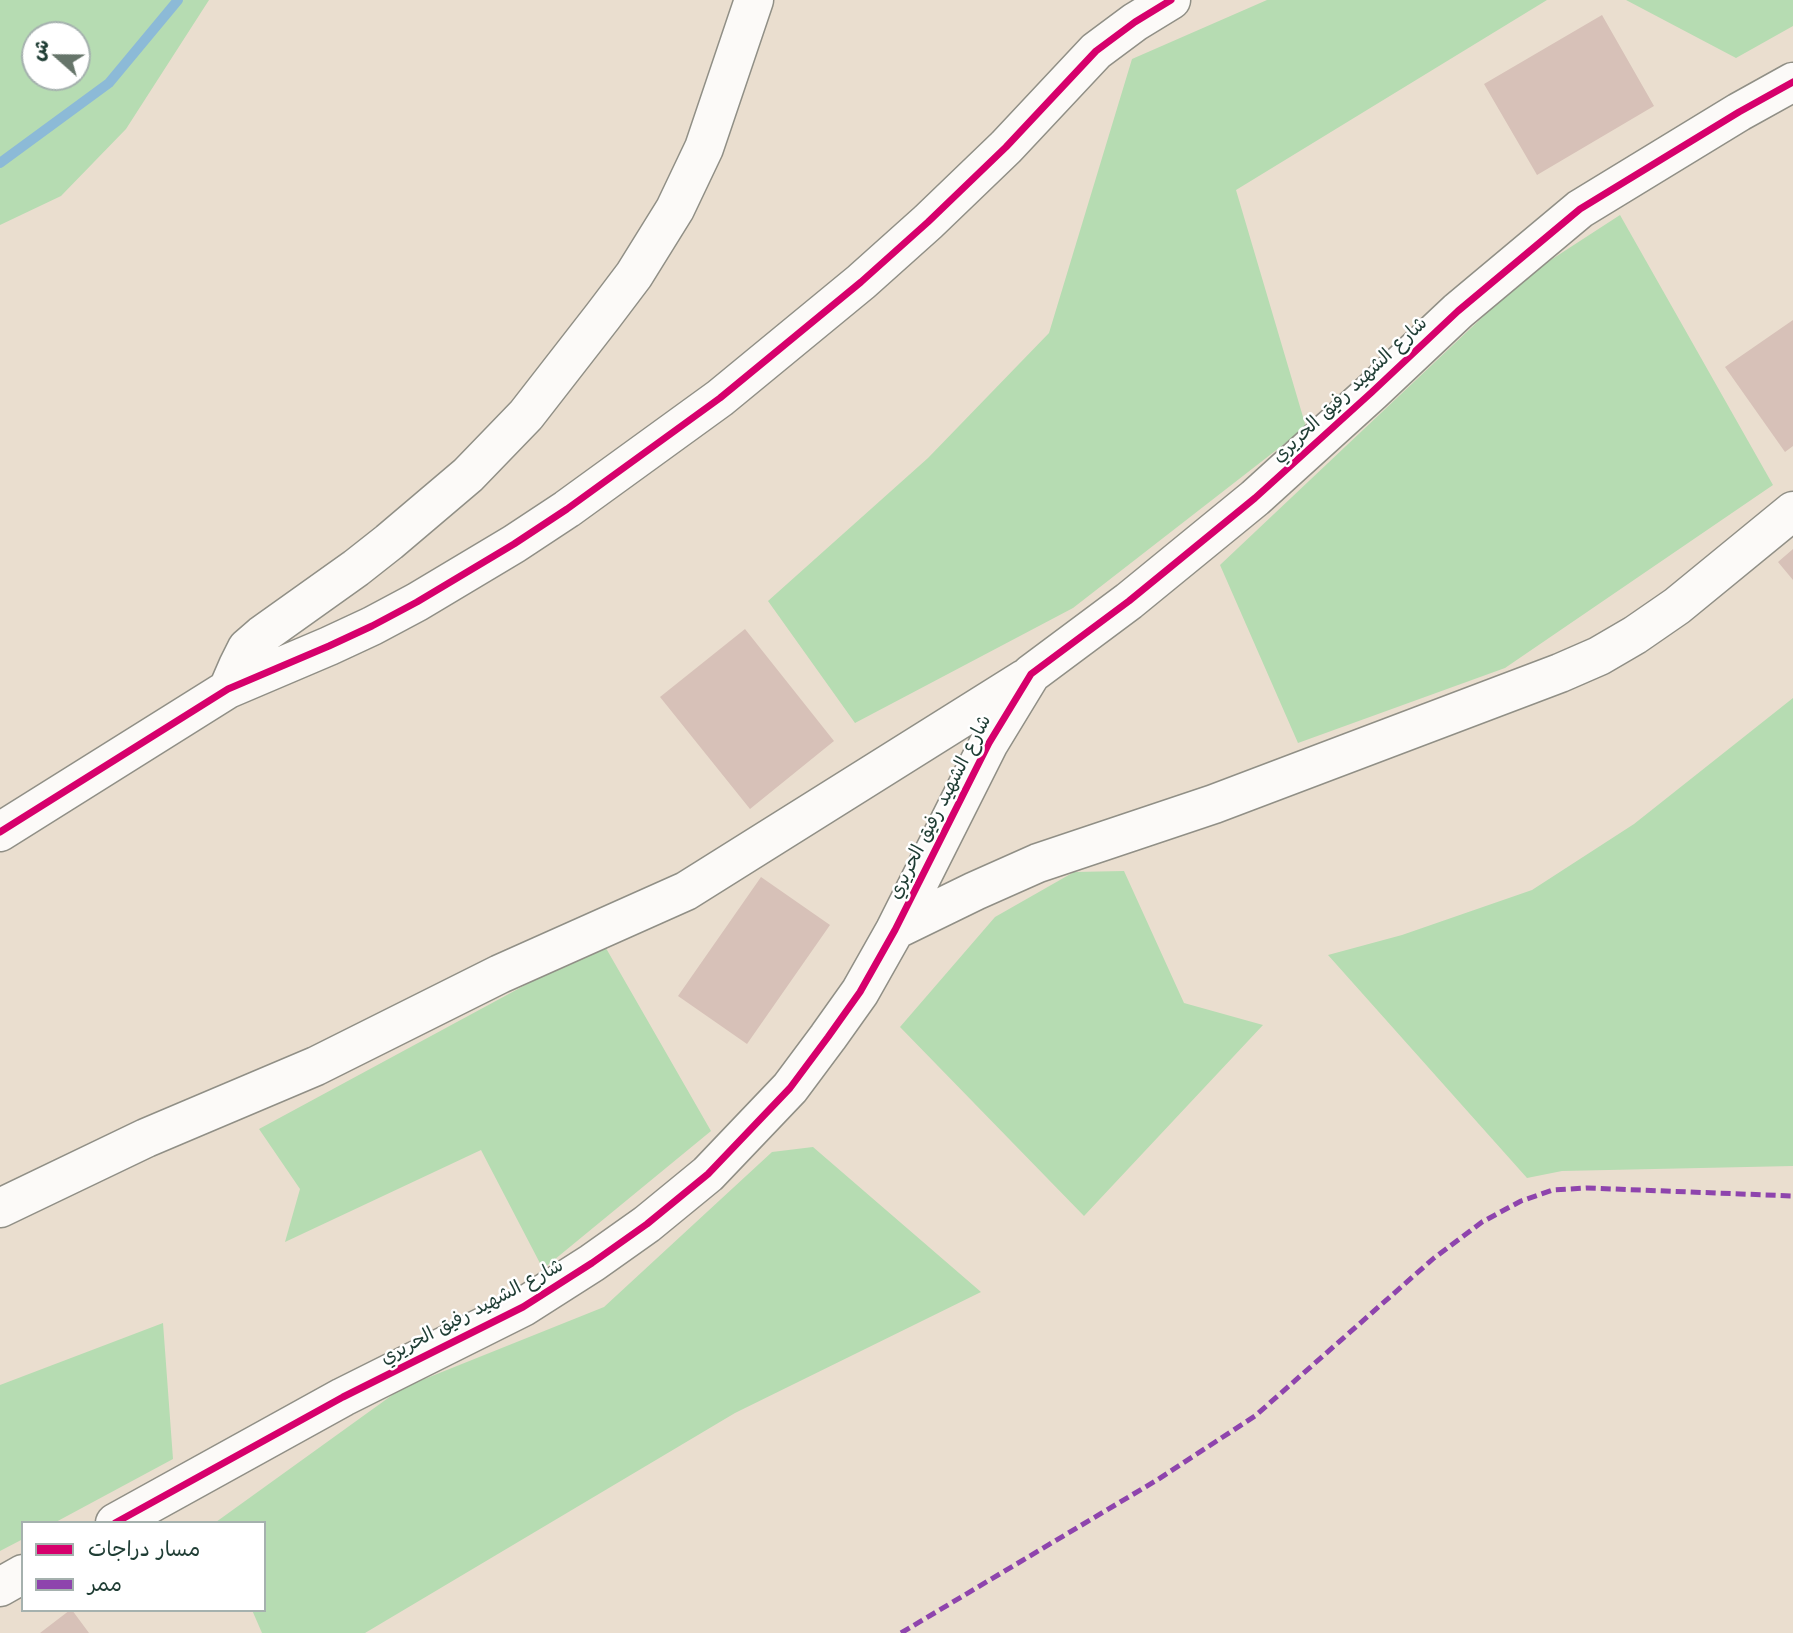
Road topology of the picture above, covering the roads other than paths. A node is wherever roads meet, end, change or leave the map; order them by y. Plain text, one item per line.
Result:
1 (754, 0) edge
2 (1171, 0) edge
3 (1793, 82) edge
4 (1793, 511) edge
5 (1031, 674) junction
6 (228, 689) junction
7 (0, 832) edge
8 (895, 930) junction
9 (0, 1208) edge
10 (119, 1521) edge
11 (21, 1575) edge
12 (0, 1587) edge

1 - 6 street
2 - 6 street
3 - 5 street, شارع الشهيد رفيق الحريري
4 - 8 street
5 - 8 street, شارع الشهيد رفيق الحريري
5 - 9 street
6 - 7 street
8 - 10 street, شارع الشهيد رفيق الحريري
11 - 12 street

